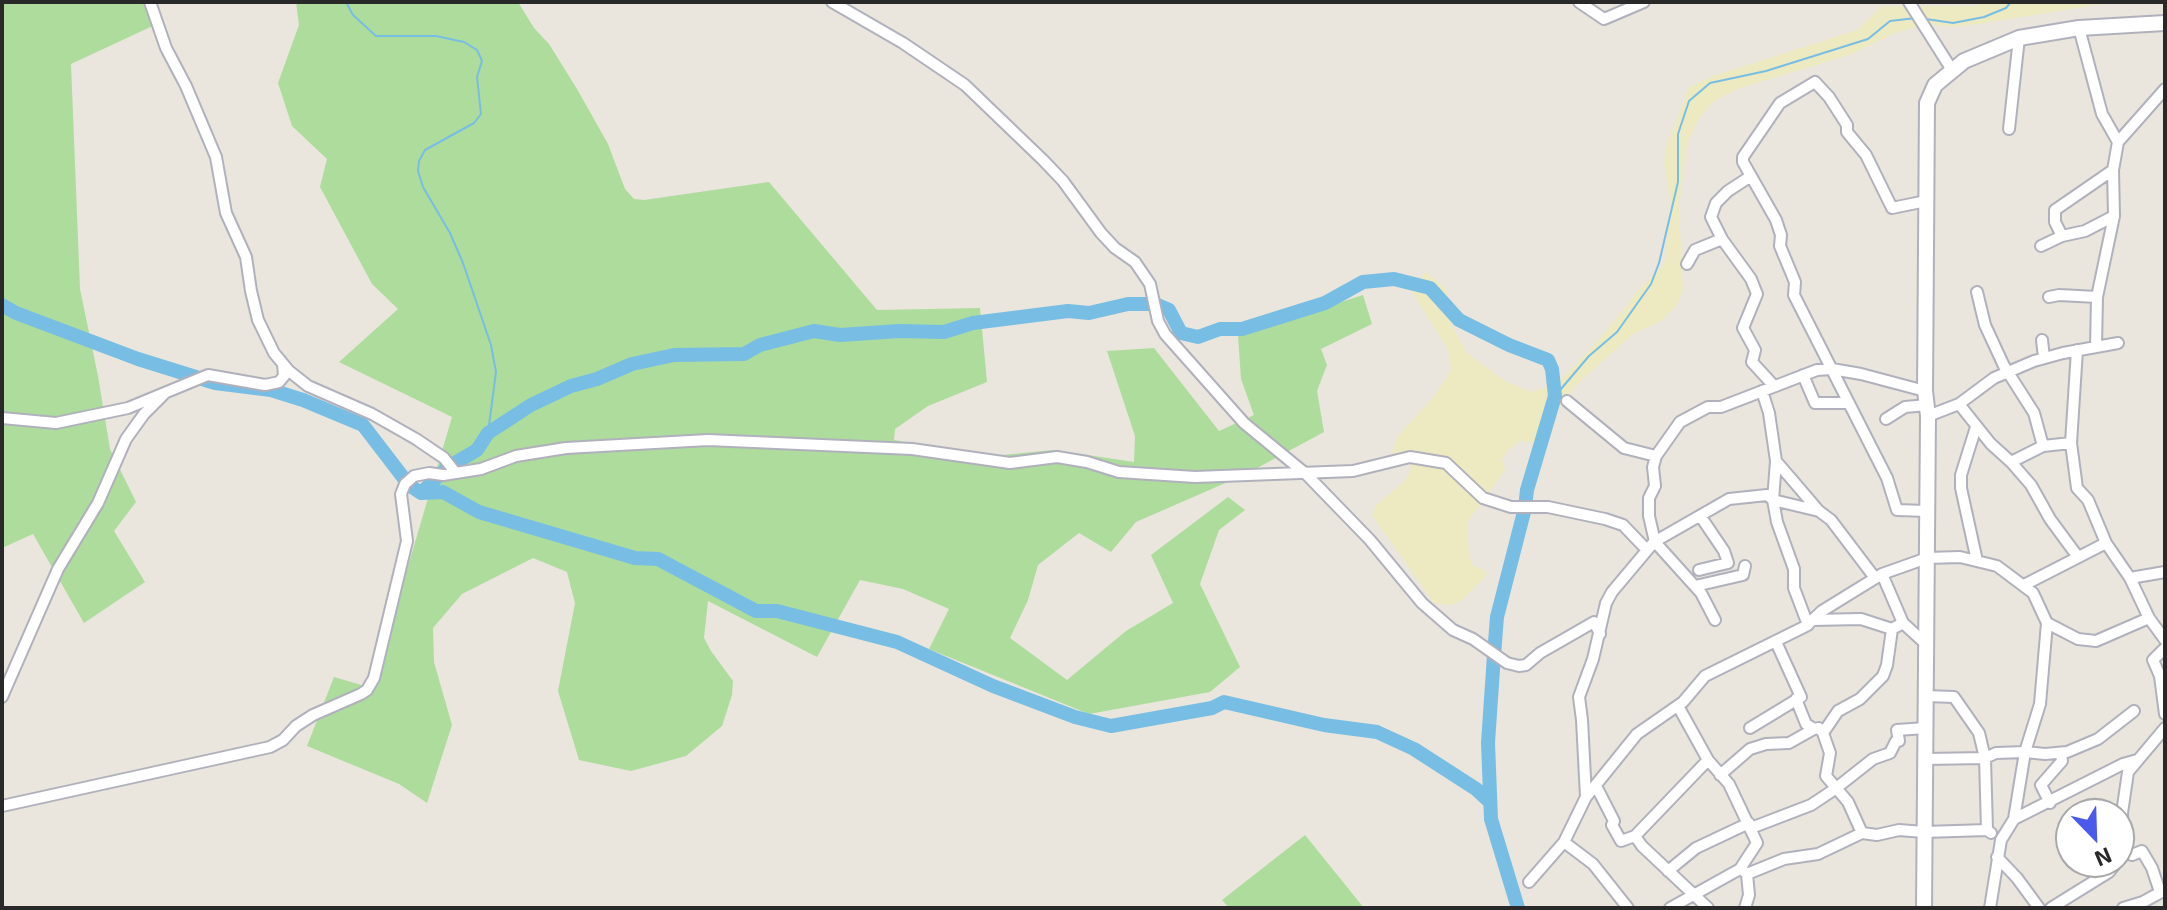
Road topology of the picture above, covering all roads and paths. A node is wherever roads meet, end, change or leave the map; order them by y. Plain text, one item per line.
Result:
1 (150, 2) edge
2 (832, 2) edge
3 (1579, 2) edge
4 (1644, 2) edge
5 (1909, 2) edge
6 (2165, 23) edge
7 (2079, 28) junction
8 (2019, 38) junction
9 (1952, 70) junction
10 (2165, 89) edge
11 (2009, 129) dead end
12 (2118, 142) junction
13 (2113, 170) junction
14 (1751, 176) junction
15 (1926, 201) junction
16 (2114, 216) junction
17 (2062, 236) junction
18 (1722, 239) junction
19 (2041, 246) dead end
20 (1687, 264) dead end
21 (1977, 292) dead end
22 (2049, 297) dead end
23 (2097, 297) junction
24 (2042, 340) dead end
25 (2118, 343) dead end
26 (2096, 347) junction
27 (2077, 350) junction
28 (2044, 358) junction
29 (283, 364) junction
30 (1832, 369) junction
31 (2009, 373) junction
32 (1803, 375) junction
33 (1774, 386) junction
34 (1762, 391) junction
35 (165, 393) junction
36 (1567, 401) dead end
37 (1847, 403) junction
38 (1927, 404) junction
39 (1959, 404) junction
40 (2, 418) edge
41 (1886, 419) dead end
42 (1976, 427) junction
43 (2071, 443) junction
44 (2043, 446) junction
45 (1656, 456) junction
46 (1776, 461) junction
47 (2011, 462) junction
48 (455, 472) junction
49 (1306, 474) junction
50 (1773, 500) junction
51 (1819, 511) junction
52 (1927, 511) junction
53 (1701, 517) junction
54 (2106, 543) junction
55 (1650, 545) junction
56 (2078, 557) junction
57 (1927, 558) junction
58 (1977, 561) junction
59 (1745, 566) dead end
60 (1699, 570) dead end
61 (2165, 572) edge
62 (1878, 576) junction
63 (2130, 578) junction
64 (2024, 585) junction
65 (1695, 586) junction
66 (2149, 618) junction
67 (1715, 620) dead end
68 (1810, 623) junction
69 (1903, 623) junction
70 (2047, 623) junction
71 (1892, 629) junction
72 (1600, 634) junction
73 (2165, 640) edge
74 (1776, 642) junction
75 (1927, 645) junction
76 (2165, 648) edge
77 (1926, 696) junction
78 (2, 697) edge
79 (1796, 699) junction
80 (1678, 706) junction
81 (2134, 711) dead end
82 (2165, 714) edge
83 (1750, 728) dead end
84 (1926, 728) junction
85 (1818, 731) junction
86 (2163, 733) edge
87 (2025, 752) junction
88 (2061, 753) junction
89 (1985, 758) junction
90 (1925, 759) junction
91 (1708, 760) junction
92 (2137, 760) junction
93 (1720, 775) junction
94 (1596, 786) junction
95 (1835, 789) junction
96 (1586, 797) junction
97 (2124, 798) edge
98 (2050, 803) junction
99 (2, 806) edge
100 (2014, 819) junction
101 (1750, 826) junction
102 (1987, 830) junction
103 (1924, 832) junction
104 (1862, 833) junction
105 (1635, 836) junction
106 (2001, 840) junction
107 (1564, 842) junction
108 (2135, 854) edge
109 (1997, 857) junction
110 (1668, 871) junction
111 (1743, 871) junction
112 (2100, 878) edge
113 (1529, 882) dead end
114 (2162, 891) edge
115 (1692, 894) junction
116 (1988, 907) edge
117 (2058, 907) edge
118 (1628, 908) edge
119 (1670, 908) edge
120 (1708, 908) edge
121 (1745, 908) edge
122 (1924, 908) edge
123 (2039, 908) edge
124 (2123, 908) edge

1 - 29 street
2 - 49 street
3 - 4 street
5 - 9 street
6 - 7 street
7 - 8 street
7 - 12 street
8 - 9 street
8 - 11 street
9 - 15 street
10 - 12 street
12 - 13 street
13 - 16 street
13 - 17 street
14 - 15 street
14 - 18 street
14 - 30 street
15 - 38 street
16 - 17 street
16 - 23 street
17 - 19 street
18 - 20 street
18 - 33 street
21 - 31 street
22 - 23 street
23 - 26 street
24 - 28 street
25 - 26 street
26 - 27 street
27 - 28 street
27 - 43 street
28 - 31 street
29 - 35 street
29 - 48 street
30 - 32 street
30 - 37 street
30 - 38 street
31 - 39 street
31 - 44 street
32 - 33 street
32 - 37 street
33 - 34 street
34 - 45 street
34 - 46 street
35 - 40 street
35 - 78 street
36 - 45 street
37 - 52 street
38 - 39 street
38 - 41 street
38 - 52 street
39 - 42 street
42 - 47 street
42 - 58 street
43 - 44 street
43 - 54 street
44 - 47 street
45 - 55 street
46 - 50 street
46 - 51 street
47 - 56 street
48 - 49 street
48 - 99 street
49 - 55 street
49 - 72 street
50 - 51 street
50 - 53 street
50 - 68 street
51 - 62 street
52 - 57 street
53 - 55 street
53 - 60 street
54 - 56 street
54 - 63 street
55 - 65 street
55 - 72 street
56 - 64 street
57 - 58 street
57 - 62 street
57 - 75 street
58 - 64 street
59 - 65 street
61 - 63 street
62 - 68 street
62 - 69 street
63 - 66 street
64 - 70 street
65 - 67 street
66 - 70 street
66 - 73 street
68 - 71 street
68 - 74 street
69 - 71 street
69 - 75 street
70 - 87 street
71 - 85 street
72 - 96 street
74 - 79 street
74 - 80 street
75 - 77 street
76 - 82 street
77 - 84 street
77 - 89 street
79 - 83 street
79 - 85 street
80 - 91 street
80 - 94 street
81 - 88 street
84 - 90 street
84 - 95 street
85 - 93 street
85 - 95 street
86 - 92 street
87 - 88 street
87 - 89 street
87 - 100 street
88 - 98 street
89 - 90 street
89 - 102 street
90 - 103 street
91 - 93 street
91 - 105 street
92 - 97 street
92 - 98 street
93 - 101 street
94 - 96 street
94 - 105 street
95 - 101 street
95 - 104 street
96 - 107 street
98 - 100 street
100 - 106 street
101 - 110 street
101 - 111 street
102 - 103 street
102 - 106 street
103 - 104 street
103 - 122 street
104 - 111 street
105 - 110 street
106 - 109 street
107 - 113 street
107 - 118 street
108 - 114 street
109 - 116 street
109 - 123 street
110 - 115 street
111 - 115 street
111 - 121 street
112 - 117 street
114 - 124 street
115 - 119 street
115 - 120 street

